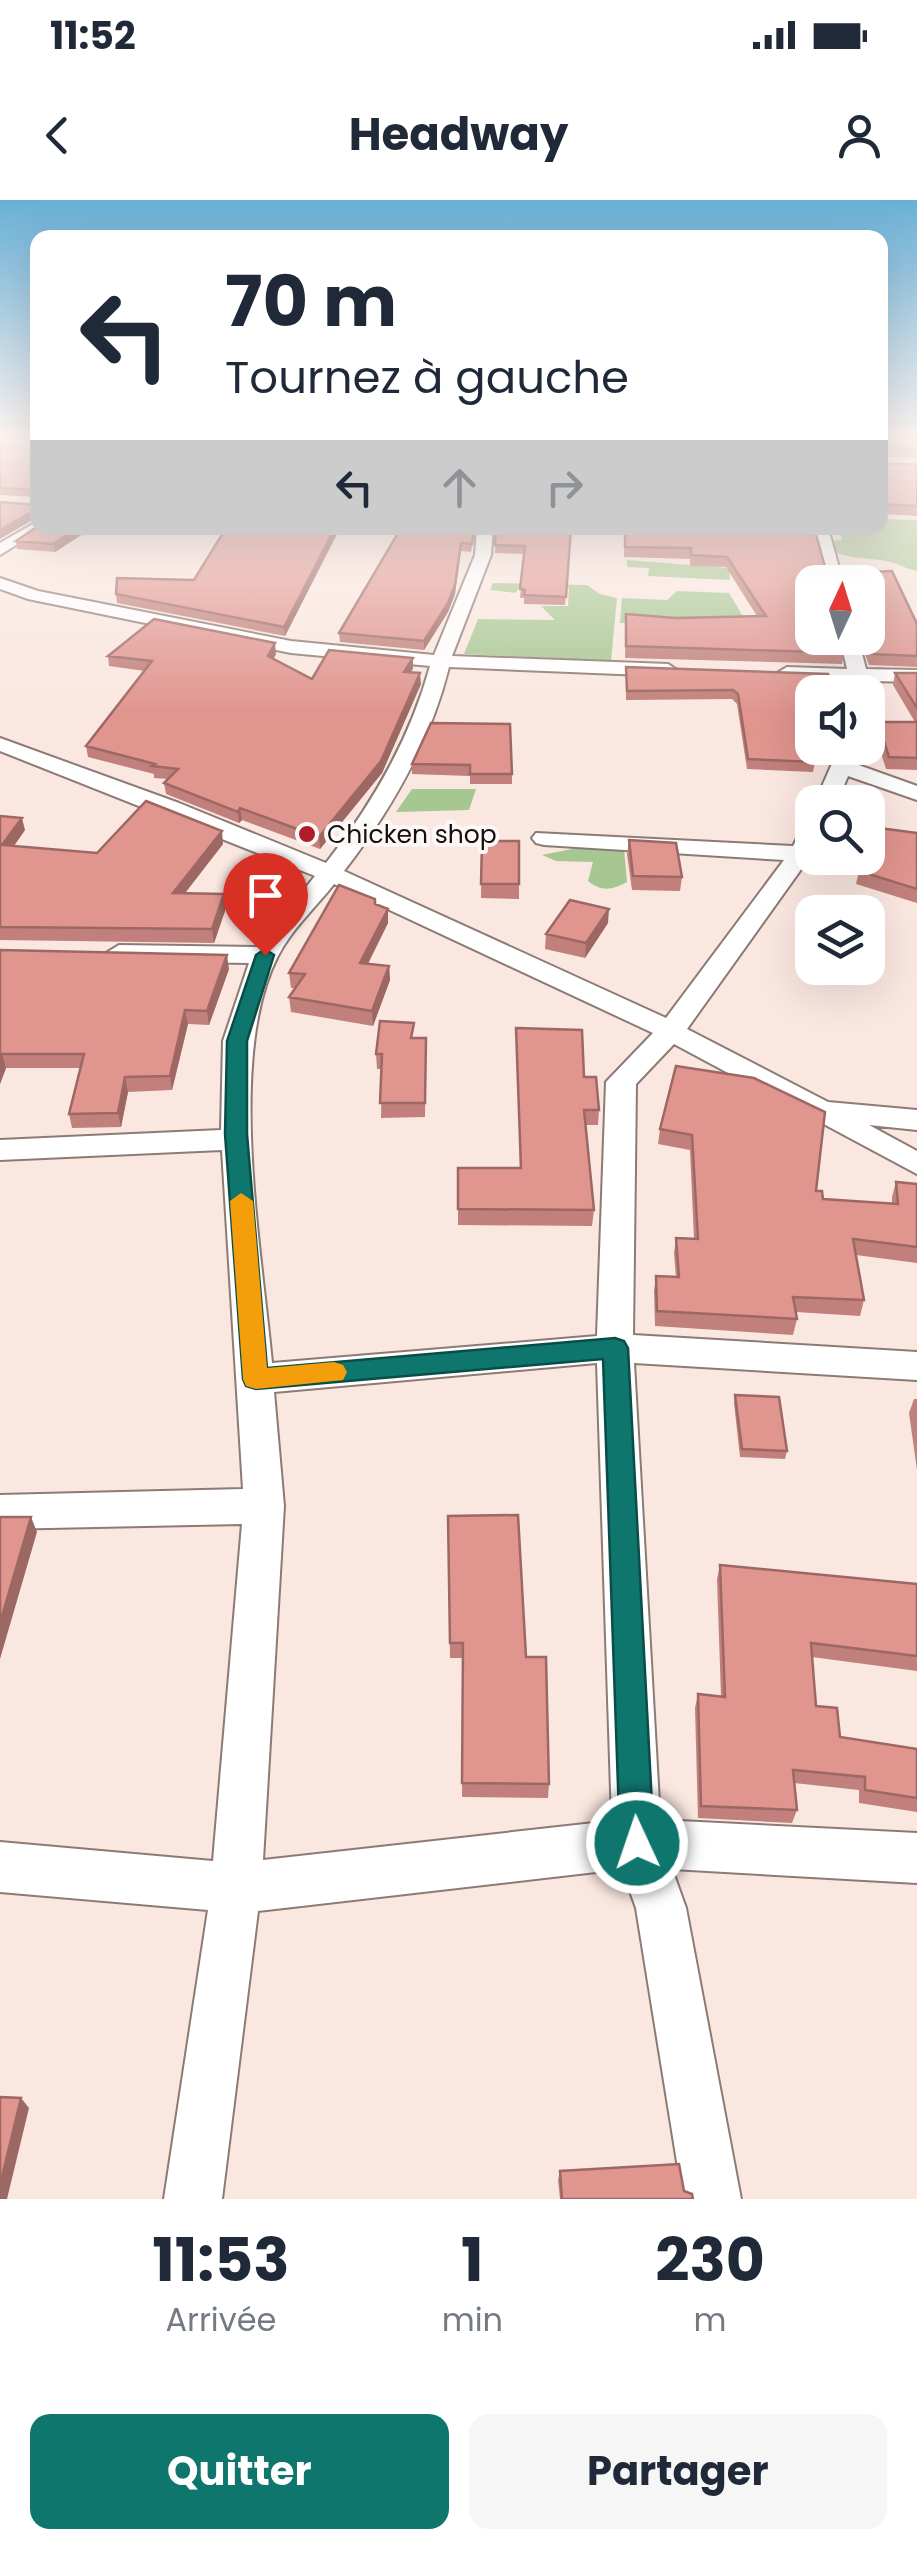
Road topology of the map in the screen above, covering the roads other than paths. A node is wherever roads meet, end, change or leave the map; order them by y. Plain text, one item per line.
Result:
1 (30, 530) edge
2 (484, 535) edge
3 (823, 535) edge
4 (0, 550) edge
5 (831, 565) edge
6 (0, 583) edge
7 (442, 662) junction
8 (694, 671) edge
9 (768, 672) edge
10 (795, 676) edge
11 (917, 676) edge
12 (885, 680) edge
13 (0, 744) edge
14 (862, 765) edge
15 (917, 793) edge
16 (544, 838) dead end
17 (795, 842) edge
18 (795, 857) edge
19 (328, 873) junction
20 (95, 953) edge
21 (265, 955) junction
22 (671, 1031) junction
23 (817, 1110) junction
24 (917, 1120) edge
25 (236, 1139) junction
26 (0, 1150) edge
27 (917, 1164) edge
28 (615, 1348) junction
29 (917, 1366) edge
30 (256, 1379) junction
31 (264, 1506) junction
32 (0, 1512) edge
33 (637, 1843) junction
34 (917, 1858) edge
35 (0, 1868) edge
36 (236, 1888) junction
37 (193, 2199) edge
38 (712, 2199) edge

1 - 4 street
2 - 7 street
3 - 5 street
6 - 7 street
7 - 8 street
7 - 19 street
9 - 10 street
11 - 12 street
13 - 19 street
14 - 15 street
16 - 17 street
18 - 22 street
19 - 21 street
19 - 22 street
20 - 21 street
21 - 25 street
22 - 23 street
22 - 28 street
23 - 24 street
23 - 27 street
25 - 26 street
25 - 30 street
28 - 29 street
28 - 30 street
28 - 33 street
30 - 31 street
31 - 32 street
31 - 36 street
33 - 34 street
33 - 36 street
33 - 38 street
35 - 36 street
36 - 37 street

